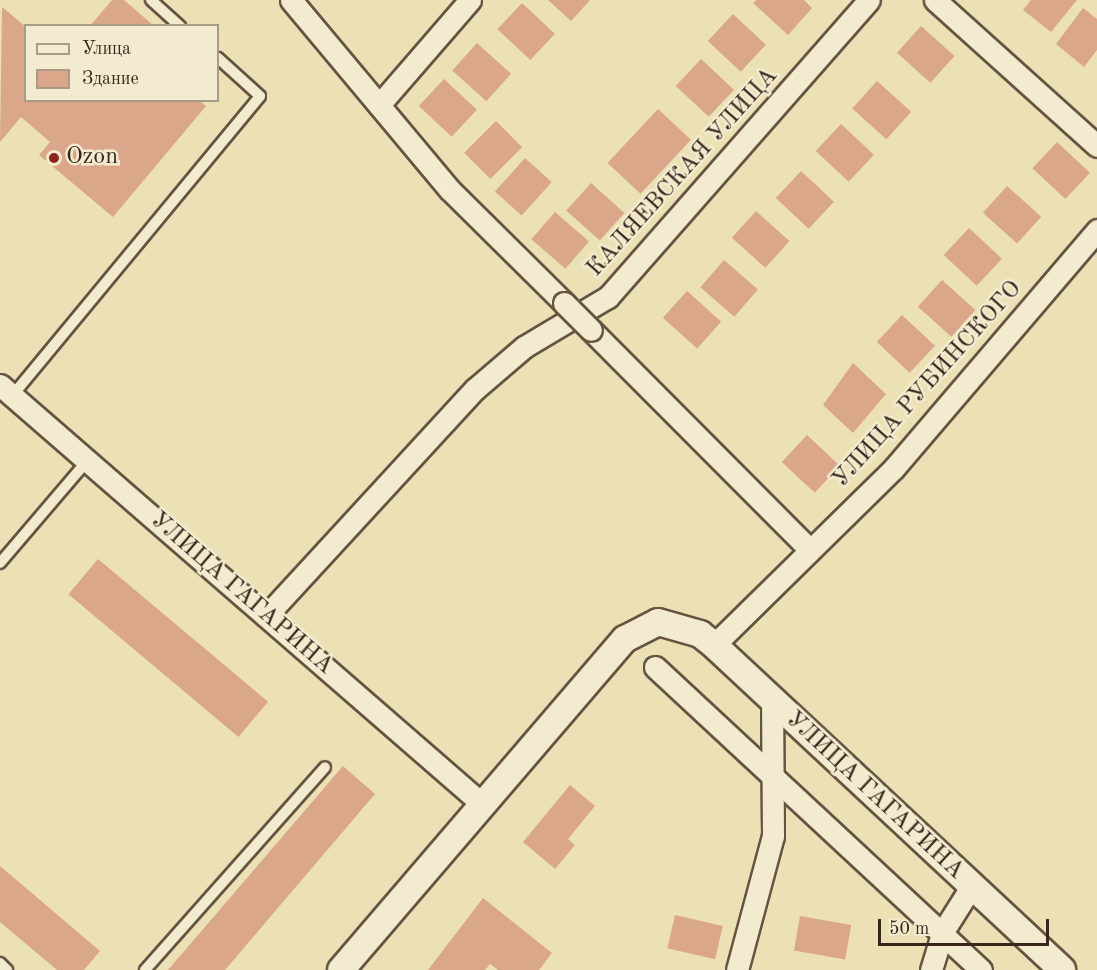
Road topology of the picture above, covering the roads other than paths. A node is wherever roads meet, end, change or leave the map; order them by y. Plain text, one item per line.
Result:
1 (151, 0) edge
2 (291, 0) edge
3 (470, 0) edge
4 (869, 0) edge
5 (935, 0) edge
6 (178, 24) edge
7 (219, 59) edge
8 (379, 105) junction
9 (1097, 146) edge
10 (1097, 230) edge
11 (6, 391) edge
12 (87, 461) junction
13 (810, 550) junction
14 (0, 563) edge
15 (266, 616) junction
16 (714, 645) junction
17 (655, 667) dead end
18 (772, 701) junction
19 (325, 767) dead end
20 (771, 775) junction
21 (481, 803) junction
22 (971, 887) junction
23 (942, 933) junction
24 (0, 963) edge
25 (7, 970) edge
26 (145, 970) edge
27 (341, 970) edge
28 (737, 970) edge
29 (931, 970) edge
30 (981, 970) edge
31 (1062, 970) edge

1 - 6 lane
2 - 8 street
3 - 8 street
4 - 15 street, КАЛЯЕВСКАЯ УЛИЦА
5 - 9 street
7 - 11 lane
8 - 13 street, bridge
10 - 13 street, УЛИЦА РУБИНСКОГО
11 - 12 street, УЛИЦА ГАГАРИНА
12 - 14 lane
12 - 15 street, УЛИЦА ГАГАРИНА
13 - 16 street, УЛИЦА РУБИНСКОГО
15 - 21 street, УЛИЦА ГАГАРИНА
16 - 18 street, УЛИЦА ГАГАРИНА
16 - 21 street, УЛИЦА ГАГАРИНА
17 - 20 street
18 - 20 street
18 - 22 street, УЛИЦА ГАГАРИНА
19 - 26 lane
20 - 23 street
20 - 28 street
21 - 27 street, УЛИЦА ГАГАРИНА
22 - 23 street
22 - 31 street, УЛИЦА ГАГАРИНА
23 - 29 street
23 - 30 street
24 - 25 lane

